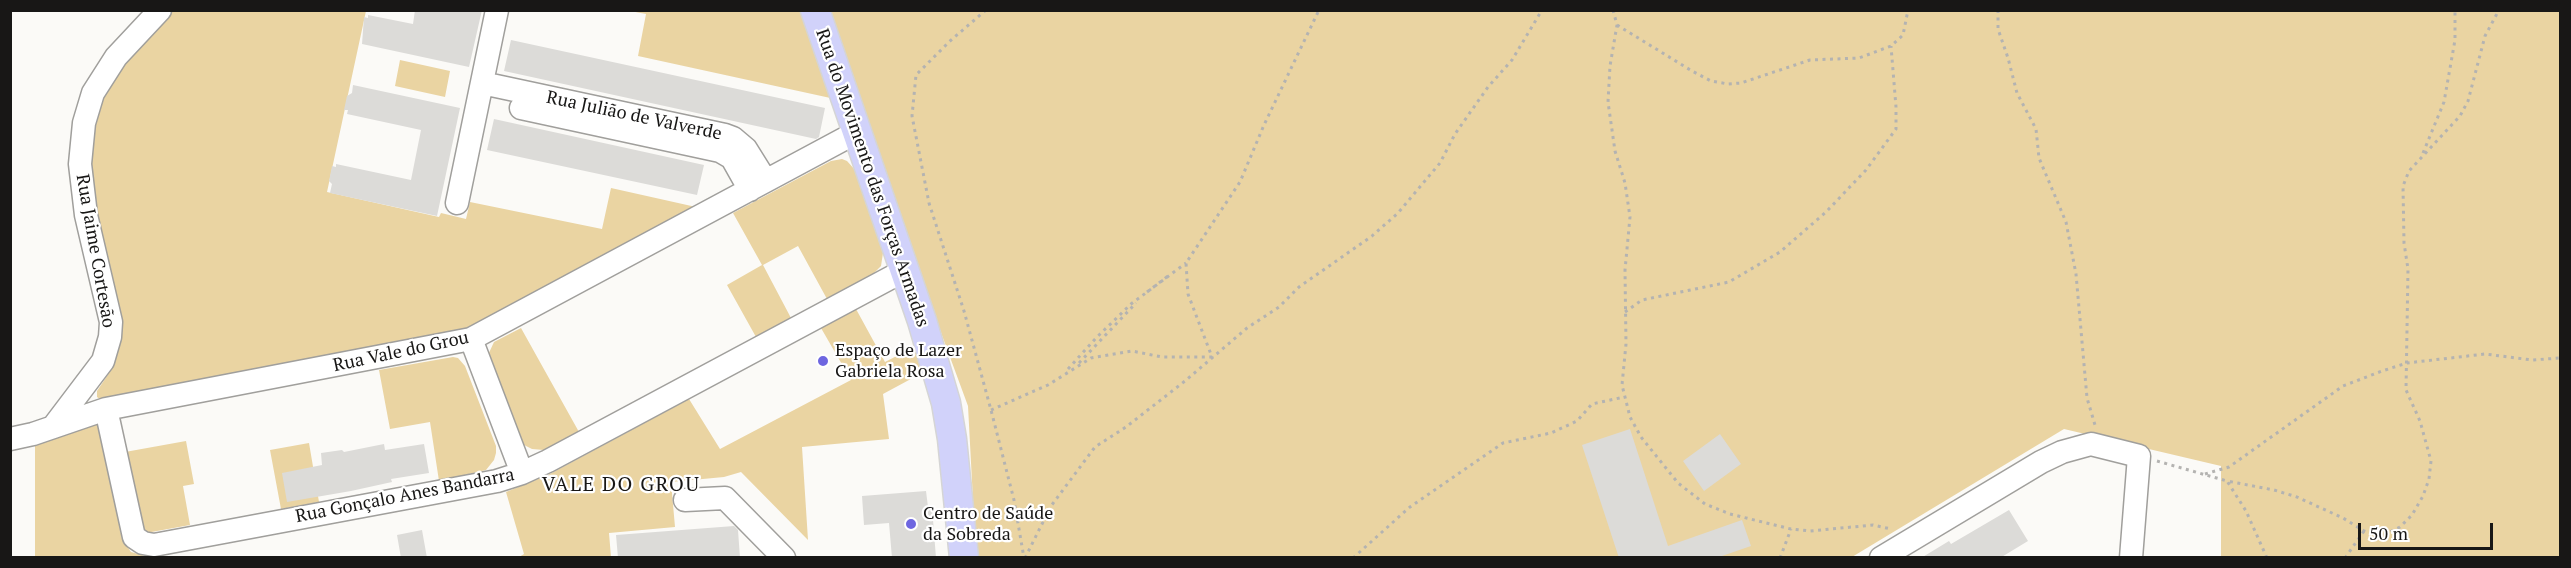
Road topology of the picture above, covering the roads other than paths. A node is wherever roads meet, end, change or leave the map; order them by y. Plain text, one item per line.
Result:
1 (160, 10) edge
2 (497, 10) edge
3 (815, 10) edge
4 (480, 91) junction
5 (857, 132) junction
6 (758, 185) junction
7 (457, 203) dead end
8 (905, 270) junction
9 (471, 339) junction
10 (106, 409) junction
11 (53, 427) junction
12 (10, 439) edge
13 (522, 473) junction
14 (685, 500) dead end
15 (163, 550) edge
16 (784, 558) edge
17 (964, 558) edge
18 (1881, 558) edge
19 (2131, 558) edge

1 - 11 street, Rua Jaime Cortesão
2 - 4 street
3 - 5 main road, Rua do Movimento das Forças Armadas
4 - 6 street, Rua Julião de Valverde
4 - 7 street
5 - 6 street, Rua Vale do Grou
5 - 8 main road, Rua do Movimento das Forças Armadas
6 - 9 street, Rua Vale do Grou
8 - 13 street, Rua Gonçalo Anes Bandarra
8 - 17 main road, Rua do Movimento das Forças Armadas
9 - 10 street, Rua Vale do Grou
9 - 13 street
10 - 11 street, Rua Vale do Grou
10 - 15 street, Rua Gonçalo Anes Bandarra
11 - 12 street, Rua Vale do Grou
13 - 15 street, Rua Gonçalo Anes Bandarra
14 - 16 street
18 - 19 street

